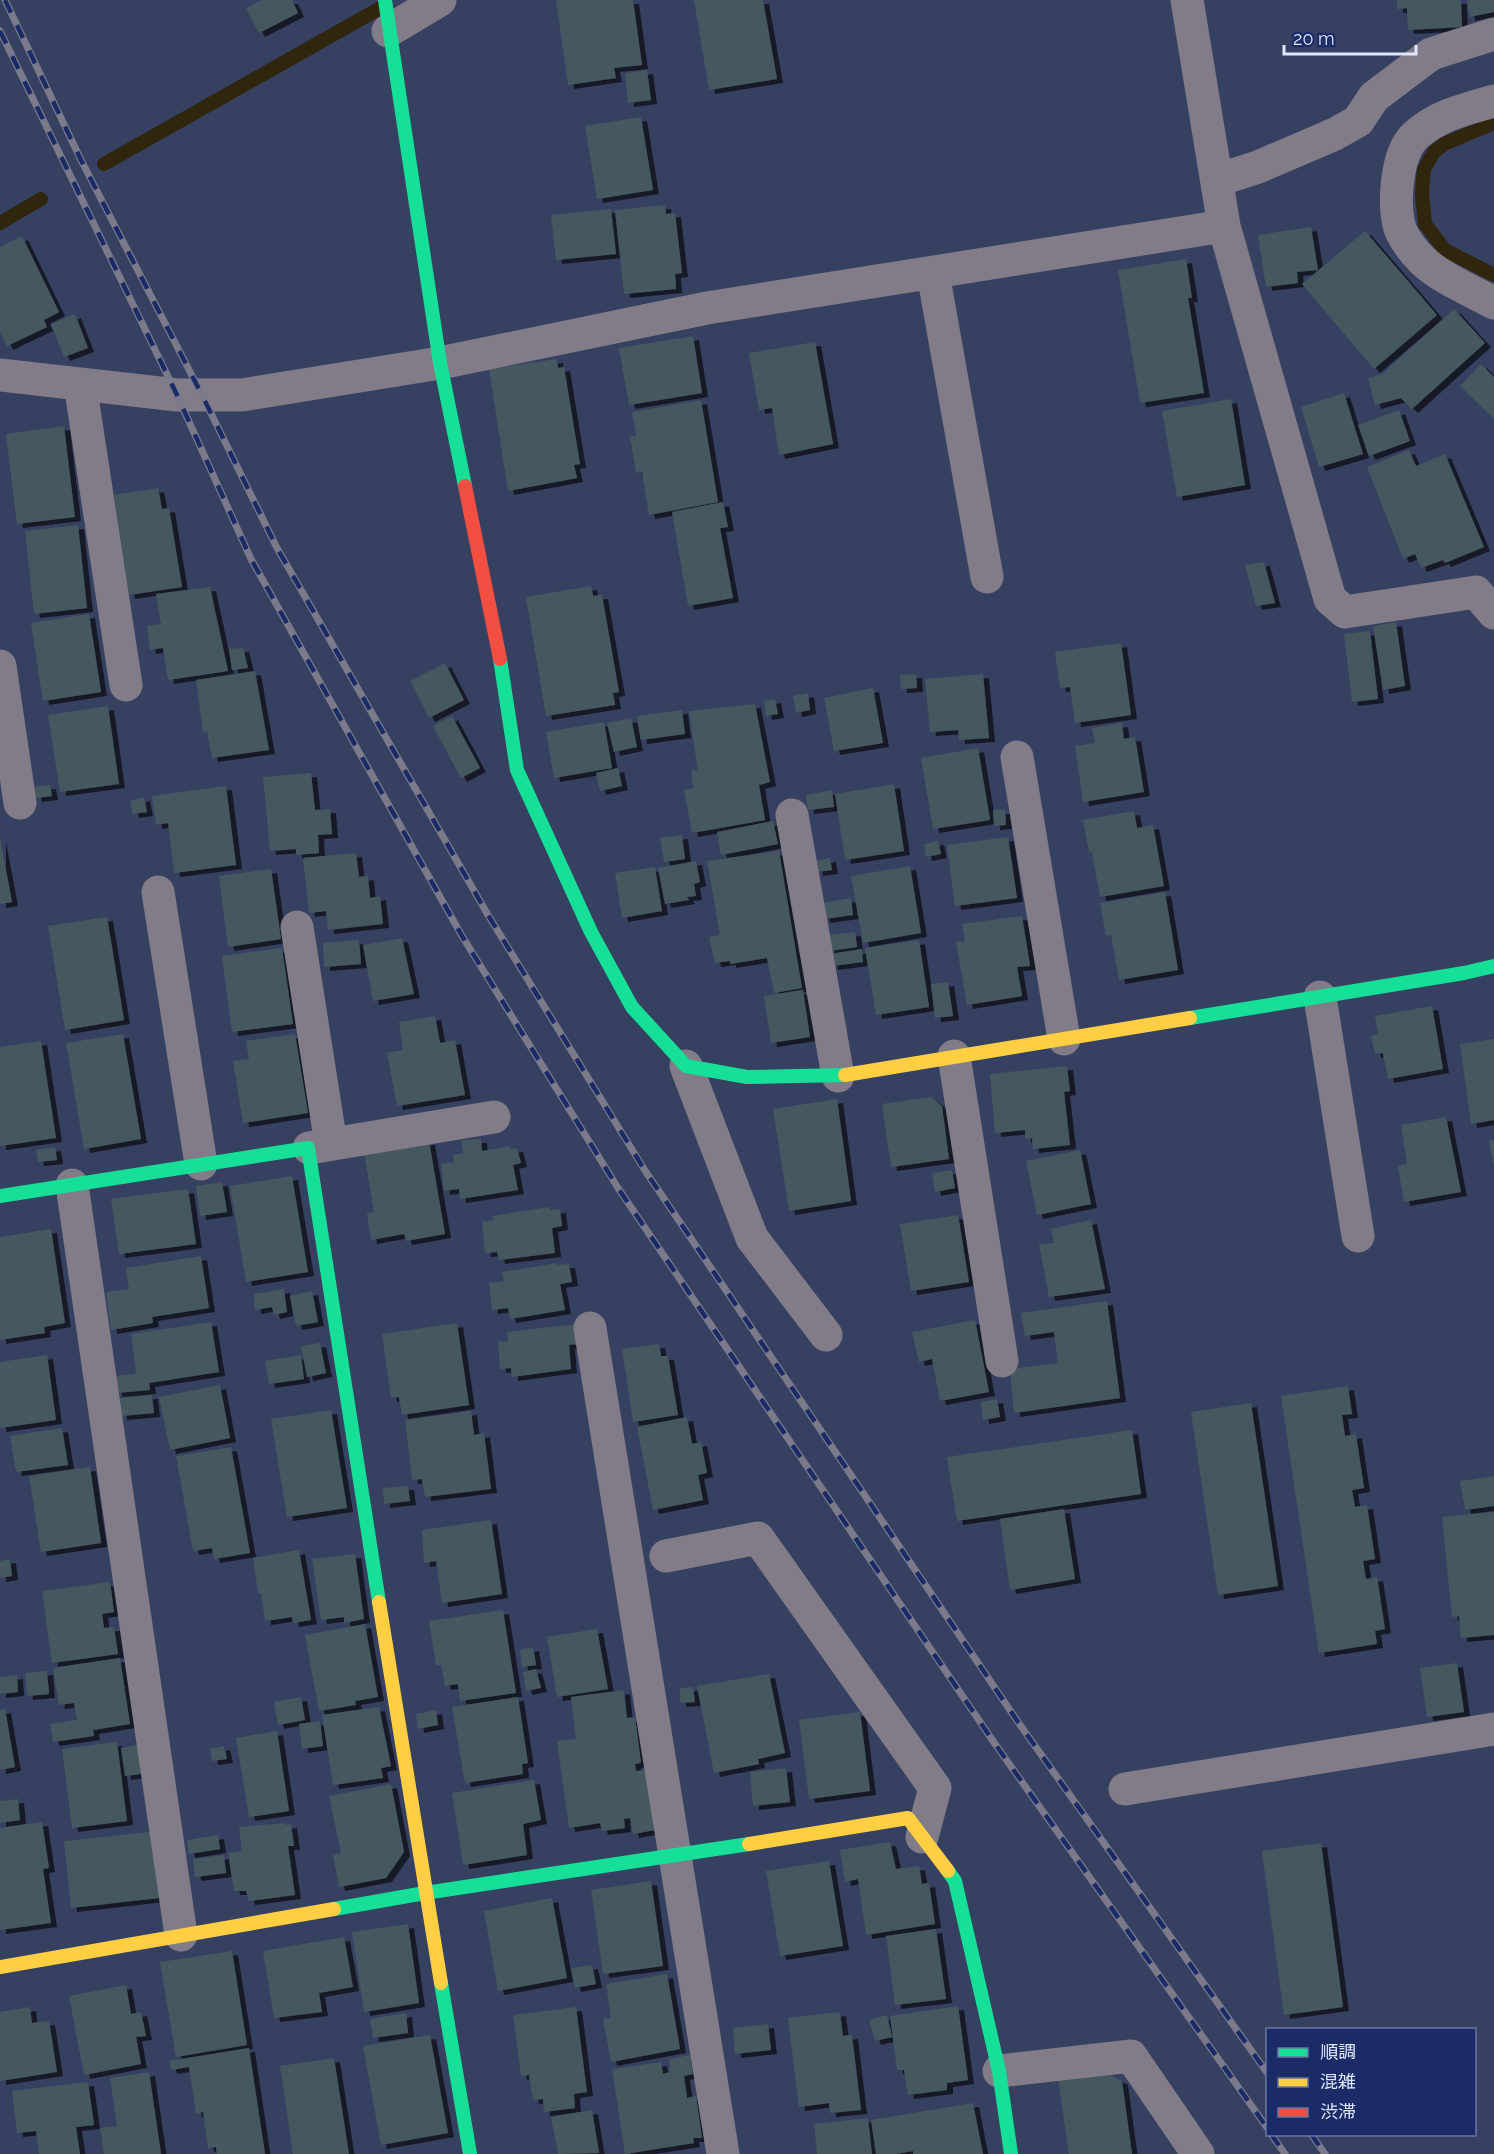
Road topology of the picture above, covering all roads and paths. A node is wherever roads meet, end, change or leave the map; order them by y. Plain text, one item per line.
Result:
1 (440, 0) edge
2 (1187, 0) edge
3 (386, 15) edge
4 (1494, 34) edge
5 (1494, 101) edge
6 (1218, 180) junction
7 (1224, 226) junction
8 (933, 273) junction
9 (1494, 303) edge
10 (440, 363) junction
11 (0, 375) edge
12 (80, 384) junction
13 (987, 577) dead end
14 (1494, 613) edge
15 (0, 666) edge
16 (126, 685) dead end
17 (1017, 757) dead end
18 (20, 803) dead end
19 (792, 815) dead end
20 (158, 892) dead end
21 (297, 927) dead end
22 (1494, 966) edge
23 (1320, 996) junction
24 (1064, 1039) junction
25 (954, 1056) junction
26 (686, 1066) junction
27 (838, 1076) junction
28 (494, 1117) dead end
29 (319, 1146) junction
30 (201, 1164) junction
31 (72, 1185) junction
32 (0, 1196) edge
33 (1358, 1236) dead end
34 (590, 1328) dead end
35 (826, 1335) dead end
36 (1002, 1361) dead end
37 (666, 1556) dead end
38 (1494, 1729) edge
39 (1125, 1789) dead end
40 (922, 1837) junction
41 (674, 1856) junction
42 (425, 1893) junction
43 (181, 1935) junction
44 (0, 1967) edge
45 (999, 2071) junction
46 (470, 2154) edge
47 (723, 2154) edge
48 (1011, 2154) edge
49 (1198, 2154) edge

1 - 3 street
2 - 6 street
3 - 10 street
4 - 6 street
5 - 9 street
6 - 7 street
7 - 8 street
7 - 14 street
8 - 10 street
8 - 13 street
10 - 12 street
10 - 26 street
11 - 12 street
12 - 16 street
15 - 18 street
17 - 24 street
19 - 27 street
20 - 30 street
21 - 29 street
22 - 23 street
23 - 24 street
23 - 33 street
24 - 25 street
25 - 27 street
25 - 36 street
26 - 27 street
26 - 35 street
28 - 29 street
29 - 30 street
29 - 42 street
30 - 31 street
31 - 32 street
31 - 43 street
34 - 41 street
37 - 40 street
38 - 39 street
40 - 41 street
40 - 45 street
41 - 42 street
41 - 47 street
42 - 43 street
42 - 46 street
43 - 44 street
45 - 48 street
45 - 49 street

